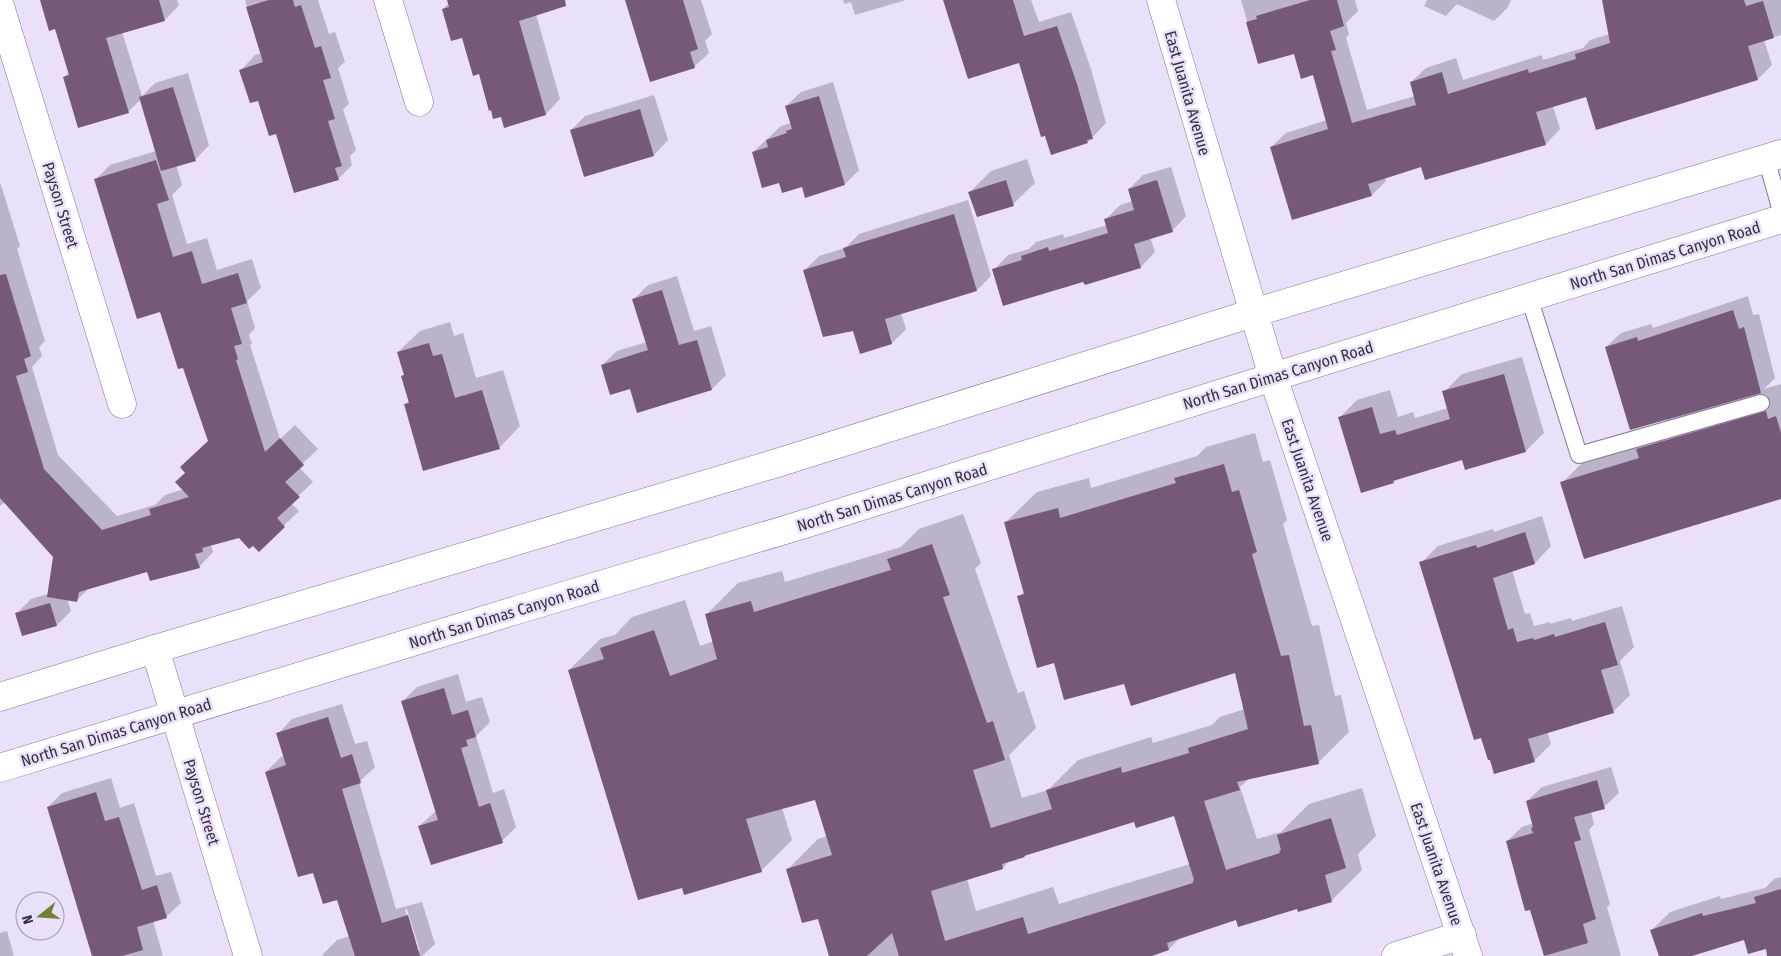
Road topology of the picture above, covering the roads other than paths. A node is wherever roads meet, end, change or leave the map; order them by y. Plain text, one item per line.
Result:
1 (388, 0) edge
2 (1161, 0) edge
3 (0, 6) edge
4 (419, 102) dead end
5 (1774, 156) edge
6 (1781, 212) edge
7 (1781, 219) edge
8 (1529, 297) junction
9 (1253, 313) junction
10 (1273, 377) junction
11 (122, 404) dead end
12 (1761, 404) dead end
13 (155, 649) junction
14 (0, 697) edge
15 (175, 714) junction
16 (0, 768) edge
17 (1465, 946) edge
18 (248, 956) edge
19 (1396, 956) edge

1 - 4 main road
2 - 9 main road, East Juanita Avenue
3 - 11 main road, Payson Street
5 - 6 lane
5 - 9 main road
7 - 8 main road, North San Dimas Canyon Road
8 - 10 main road, North San Dimas Canyon Road
8 - 12 lane
9 - 10 main road, East Juanita Avenue
9 - 13 main road
10 - 15 main road, North San Dimas Canyon Road
10 - 17 main road, East Juanita Avenue
13 - 14 main road
13 - 15 main road, Payson Street
15 - 16 main road, North San Dimas Canyon Road
15 - 18 main road, Payson Street
17 - 19 main road

